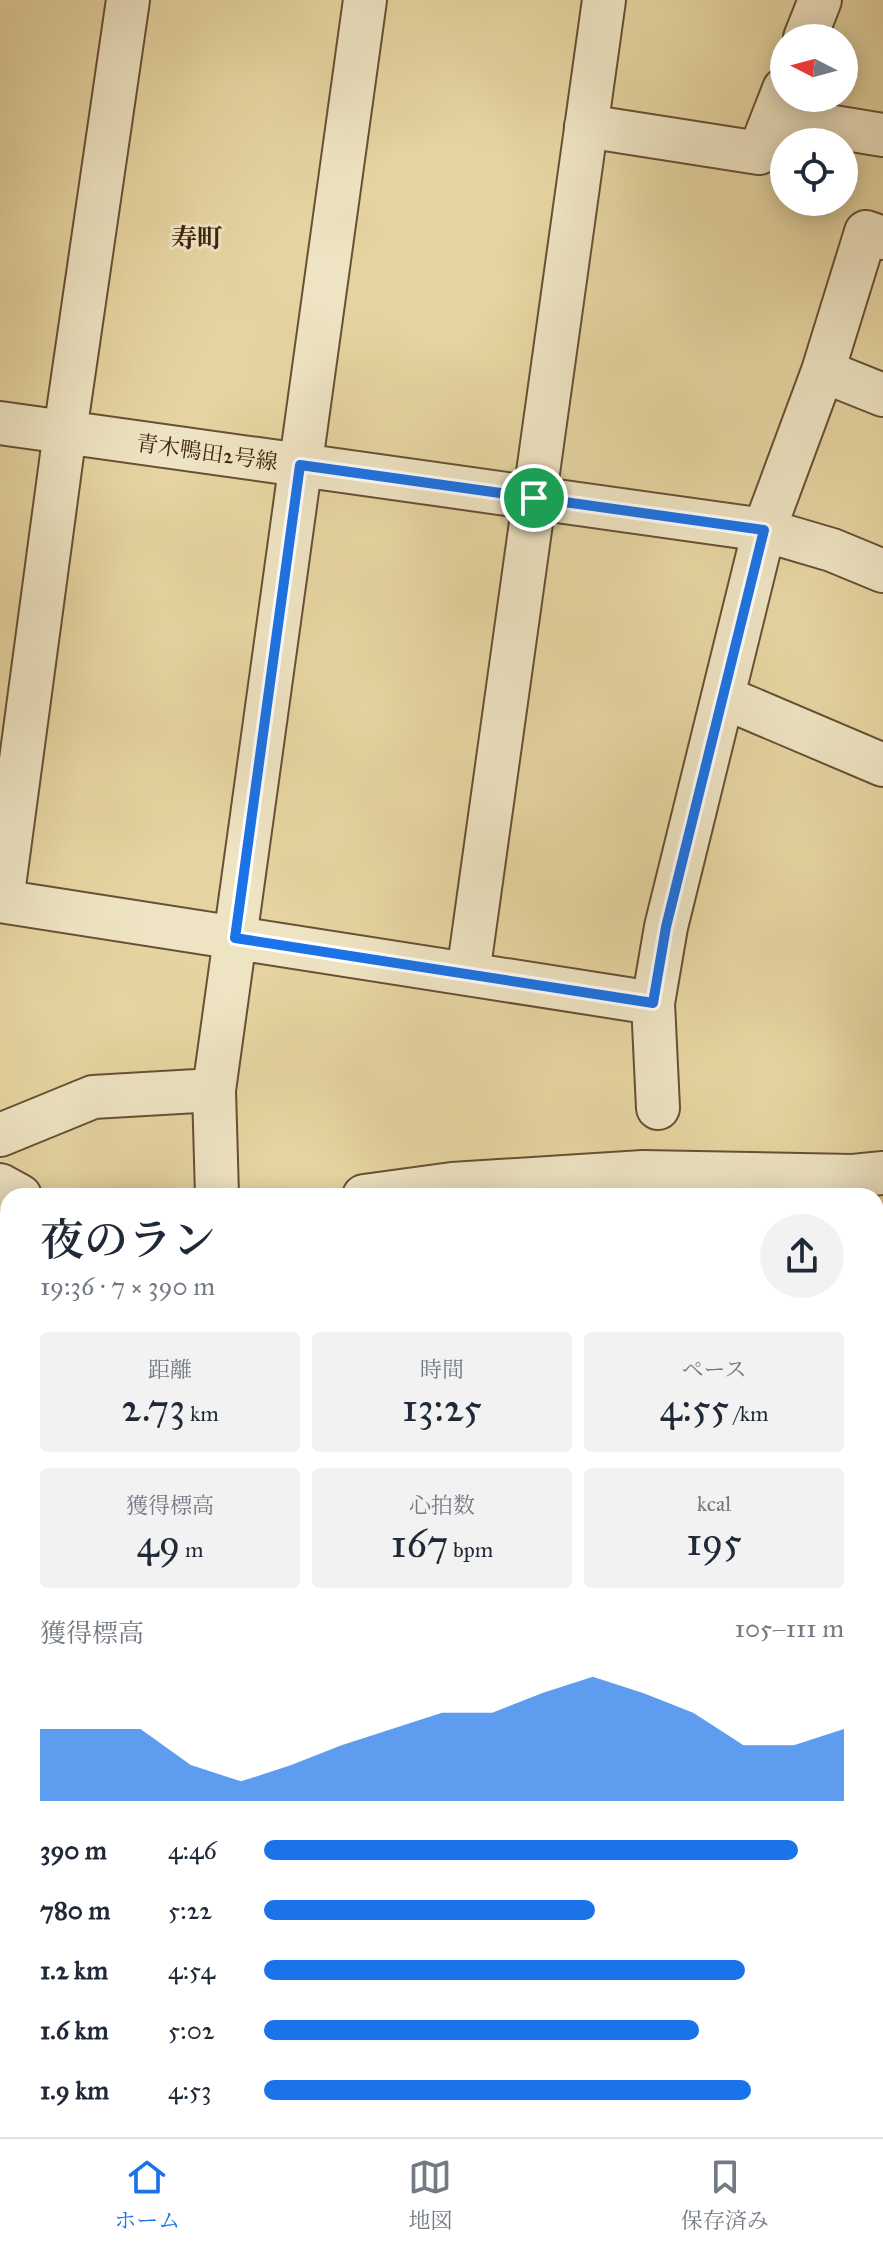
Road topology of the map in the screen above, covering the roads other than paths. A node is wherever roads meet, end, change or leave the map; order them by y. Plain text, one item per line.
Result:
1 (128, 0) edge
2 (365, 0) edge
3 (604, 0) edge
4 (820, 0) edge
5 (811, 24) edge
6 (775, 112) edge
7 (808, 112) edge
8 (586, 126) junction
9 (883, 135) edge
10 (883, 238) edge
11 (823, 371) junction
12 (883, 395) edge
13 (0, 423) edge
14 (65, 432) junction
15 (300, 465) junction
16 (534, 498) junction
17 (764, 530) junction
18 (883, 571) edge
19 (723, 697) junction
20 (883, 765) edge
21 (1, 901) edge
22 (235, 938) junction
23 (468, 974) junction
24 (653, 1003) junction
25 (214, 1090) junction
26 (658, 1108) dead end
27 (0, 1135) edge
28 (883, 1173) edge
29 (217, 1188) edge
30 (423, 1188) edge

1 - 14 street
2 - 15 street
3 - 8 street
4 - 5 street
6 - 8 street
7 - 9 street
8 - 16 street
10 - 11 street
11 - 12 street
11 - 17 street
13 - 14 street, 青木鴨田2号線
14 - 15 street, 青木鴨田2号線
14 - 21 street
15 - 16 street, 青木鴨田2号線
15 - 22 street
16 - 17 street, 青木鴨田2号線
16 - 23 street
17 - 18 street, 青木鴨田2号線
17 - 19 street
19 - 20 street
19 - 24 street
21 - 22 street
22 - 23 street
22 - 25 street
23 - 24 street
24 - 26 street
25 - 27 street
25 - 29 street
28 - 30 street

